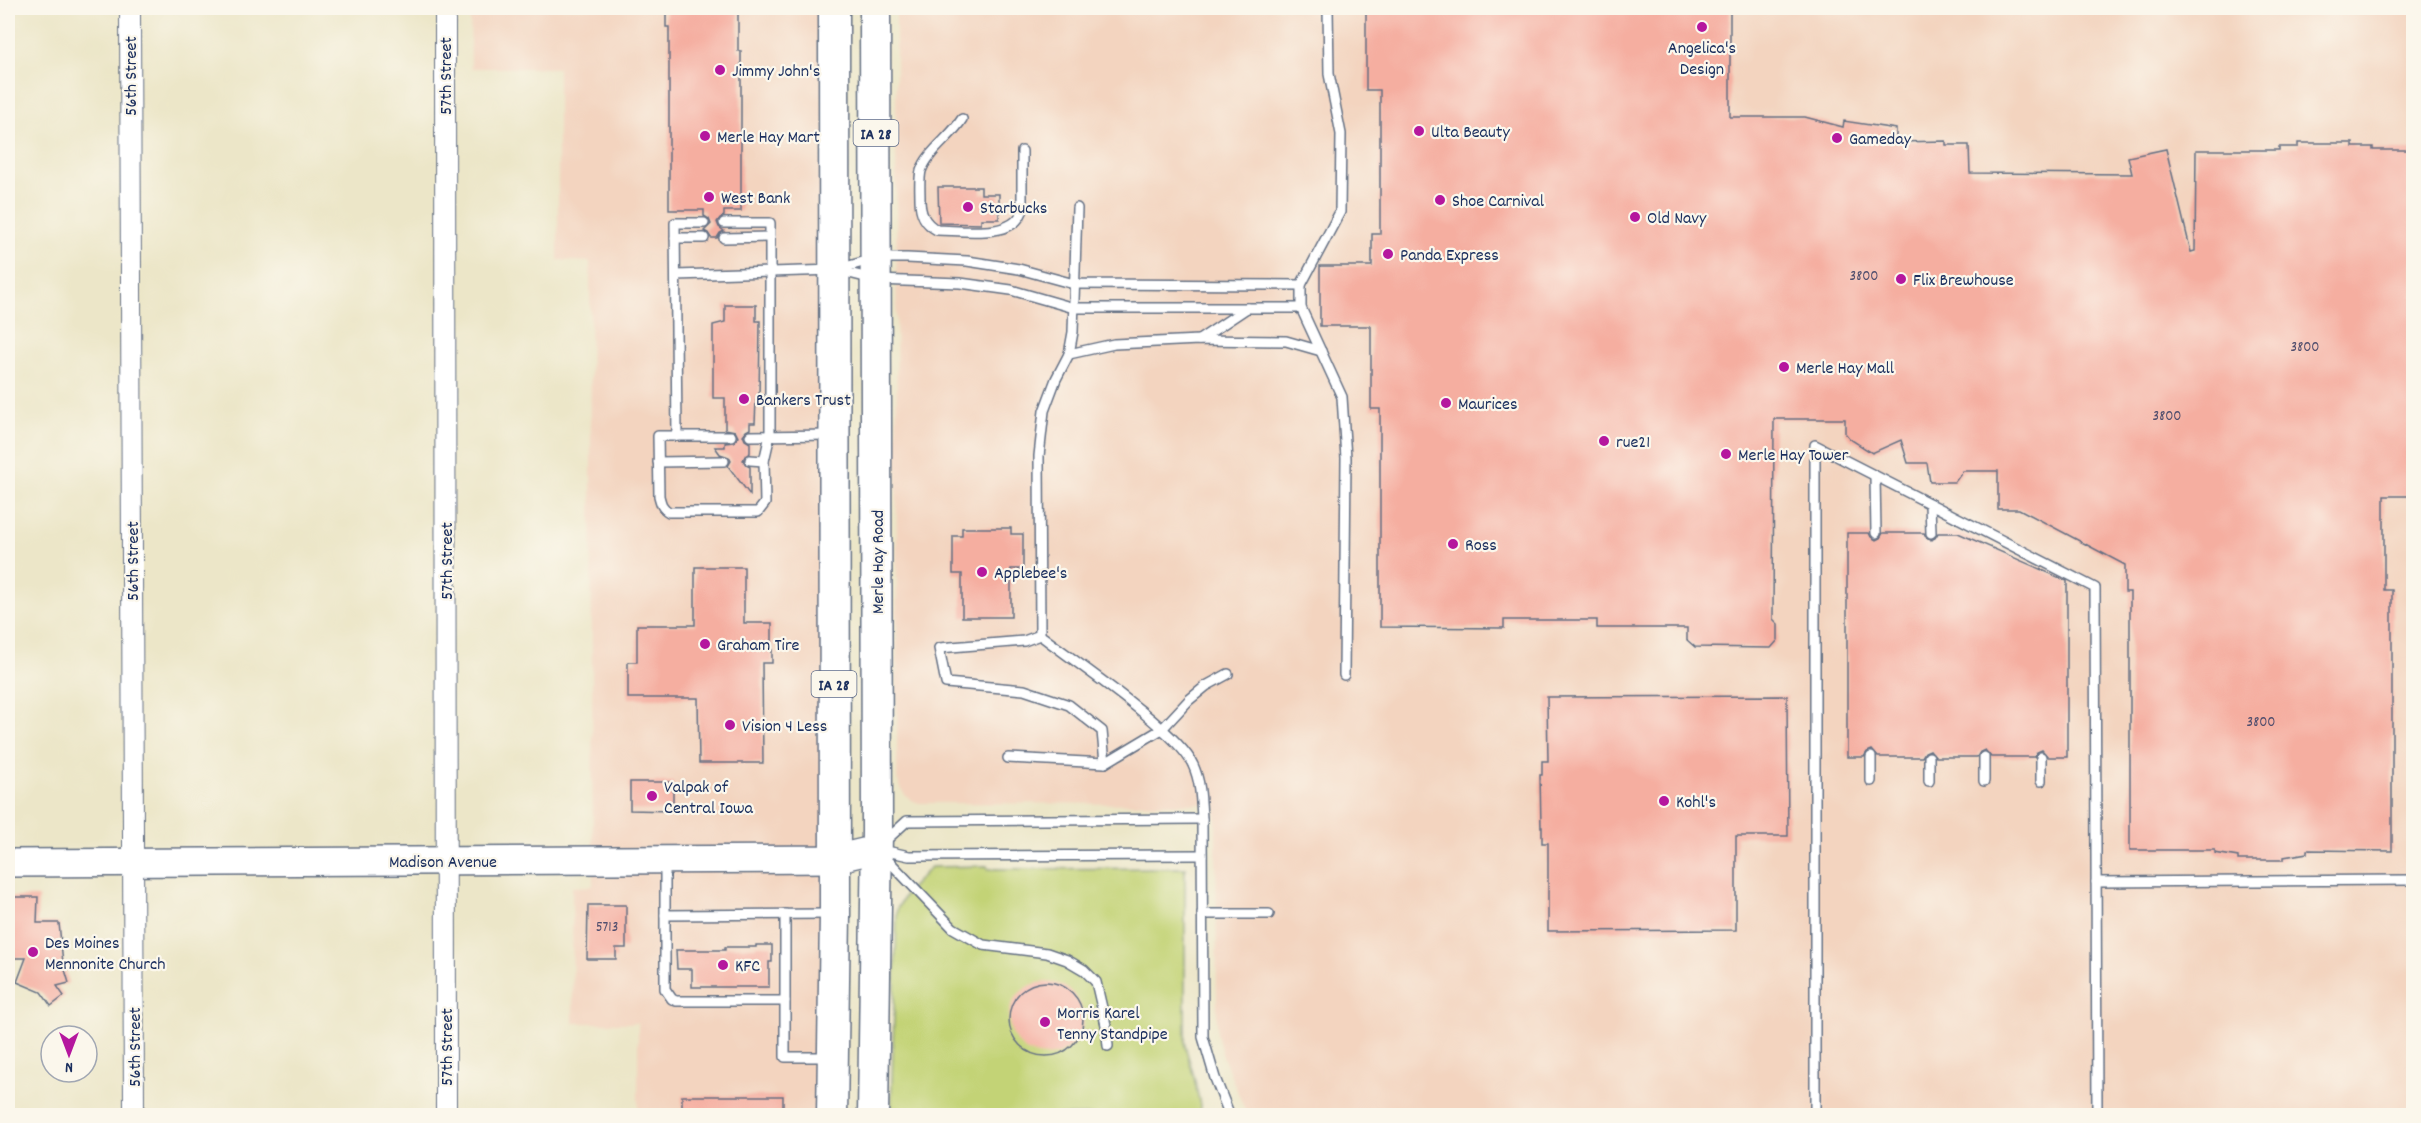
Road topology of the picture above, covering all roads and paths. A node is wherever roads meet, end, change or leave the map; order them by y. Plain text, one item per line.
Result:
1 (130, 8) edge
2 (445, 8) edge
3 (834, 8) edge
4 (875, 8) edge
5 (1328, 8) edge
6 (962, 119) dead end
7 (1022, 151) dead end
8 (1077, 208) dead end
9 (704, 223) dead end
10 (724, 223) dead end
11 (675, 237) junction
12 (704, 237) dead end
13 (724, 237) dead end
14 (770, 237) junction
15 (877, 269) junction
16 (835, 270) junction
17 (771, 272) junction
18 (676, 276) junction
19 (1074, 284) junction
20 (1301, 285) junction
21 (1074, 308) junction
22 (1248, 308) junction
23 (1301, 308) junction
24 (1199, 340) junction
25 (1321, 351) junction
26 (1069, 354) junction
27 (770, 435) junction
28 (834, 435) junction
29 (677, 436) junction
30 (731, 436) dead end
31 (750, 436) dead end
32 (750, 460) dead end
33 (724, 461) dead end
34 (764, 461) junction
35 (658, 462) junction
36 (1875, 476) junction
37 (1930, 504) junction
38 (1876, 533) dead end
39 (1931, 533) dead end
40 (1990, 534) junction
41 (1984, 544) dead end
42 (1040, 635) junction
43 (1228, 674) dead end
44 (1344, 675) dead end
45 (1162, 729) junction
46 (1871, 757) dead end
47 (1929, 757) dead end
48 (1984, 757) dead end
49 (2041, 757) dead end
50 (1008, 758) dead end
51 (1105, 763) junction
52 (1871, 781) dead end
53 (1929, 781) dead end
54 (1984, 781) dead end
55 (2041, 781) dead end
56 (1202, 819) junction
57 (877, 849) junction
58 (1202, 855) junction
59 (665, 859) junction
60 (834, 859) junction
61 (446, 861) junction
62 (8, 863) edge
63 (133, 863) junction
64 (2414, 880) edge
65 (2096, 882) junction
66 (784, 914) junction
67 (835, 914) junction
68 (1202, 914) junction
69 (1269, 914) dead end
70 (665, 915) junction
71 (785, 1002) junction
72 (1108, 1046) dead end
73 (833, 1057) junction
74 (134, 1116) edge
75 (446, 1116) edge
76 (832, 1116) edge
77 (873, 1116) edge
78 (1230, 1116) edge
79 (1815, 1116) edge
80 (2097, 1116) edge

1 - 63 street, 56th Street
2 - 61 street, 57th Street
3 - 16 main road, IA 28
4 - 15 main road, Merle Hay Road / IA 28
5 - 20 lane
6 - 7 lane
8 - 19 lane
9 - 11 lane
10 - 14 lane
11 - 12 lane
11 - 18 lane
13 - 14 lane
14 - 17 lane
15 - 16 lane
15 - 16 lane
15 - 19 lane
15 - 21 lane
15 - 57 main road, Merle Hay Road / IA 28
16 - 17 lane
16 - 28 main road, IA 28
17 - 18 lane
17 - 27 lane
18 - 29 lane
19 - 20 lane
19 - 21 lane
20 - 23 lane
21 - 22 lane
21 - 26 lane
22 - 23 lane
22 - 24 lane
23 - 25 lane
24 - 25 lane
24 - 26 lane
25 - 44 lane
26 - 42 lane
27 - 28 lane
27 - 31 lane
27 - 34 lane
28 - 60 main road, IA 28
29 - 30 lane
29 - 35 lane
32 - 34 lane
33 - 35 lane
34 - 35 lane
36 - 37 lane
36 - 38 lane
36 - 79 lane
37 - 39 lane
37 - 40 lane
40 - 41 lane
40 - 65 lane
42 - 45 lane
42 - 51 lane
43 - 45 lane
45 - 51 lane
45 - 56 lane
46 - 52 lane
47 - 53 lane
48 - 54 lane
49 - 55 lane
50 - 51 lane
56 - 57 lane
56 - 58 lane
57 - 58 lane
57 - 60 street, Madison Avenue
57 - 72 lane
57 - 77 main road, Merle Hay Road / IA 28
58 - 68 lane
59 - 60 street, Madison Avenue
59 - 61 street, Madison Avenue
59 - 70 lane
60 - 67 main road, IA 28
61 - 63 street, Madison Avenue
61 - 75 street, 57th Street
62 - 63 street, Madison Avenue
63 - 74 street, 56th Street
64 - 65 lane
65 - 80 lane
66 - 67 lane
66 - 70 lane
66 - 71 lane
67 - 73 main road, IA 28
68 - 69 lane
68 - 78 lane
70 - 71 lane
71 - 73 lane
73 - 76 main road, IA 28

